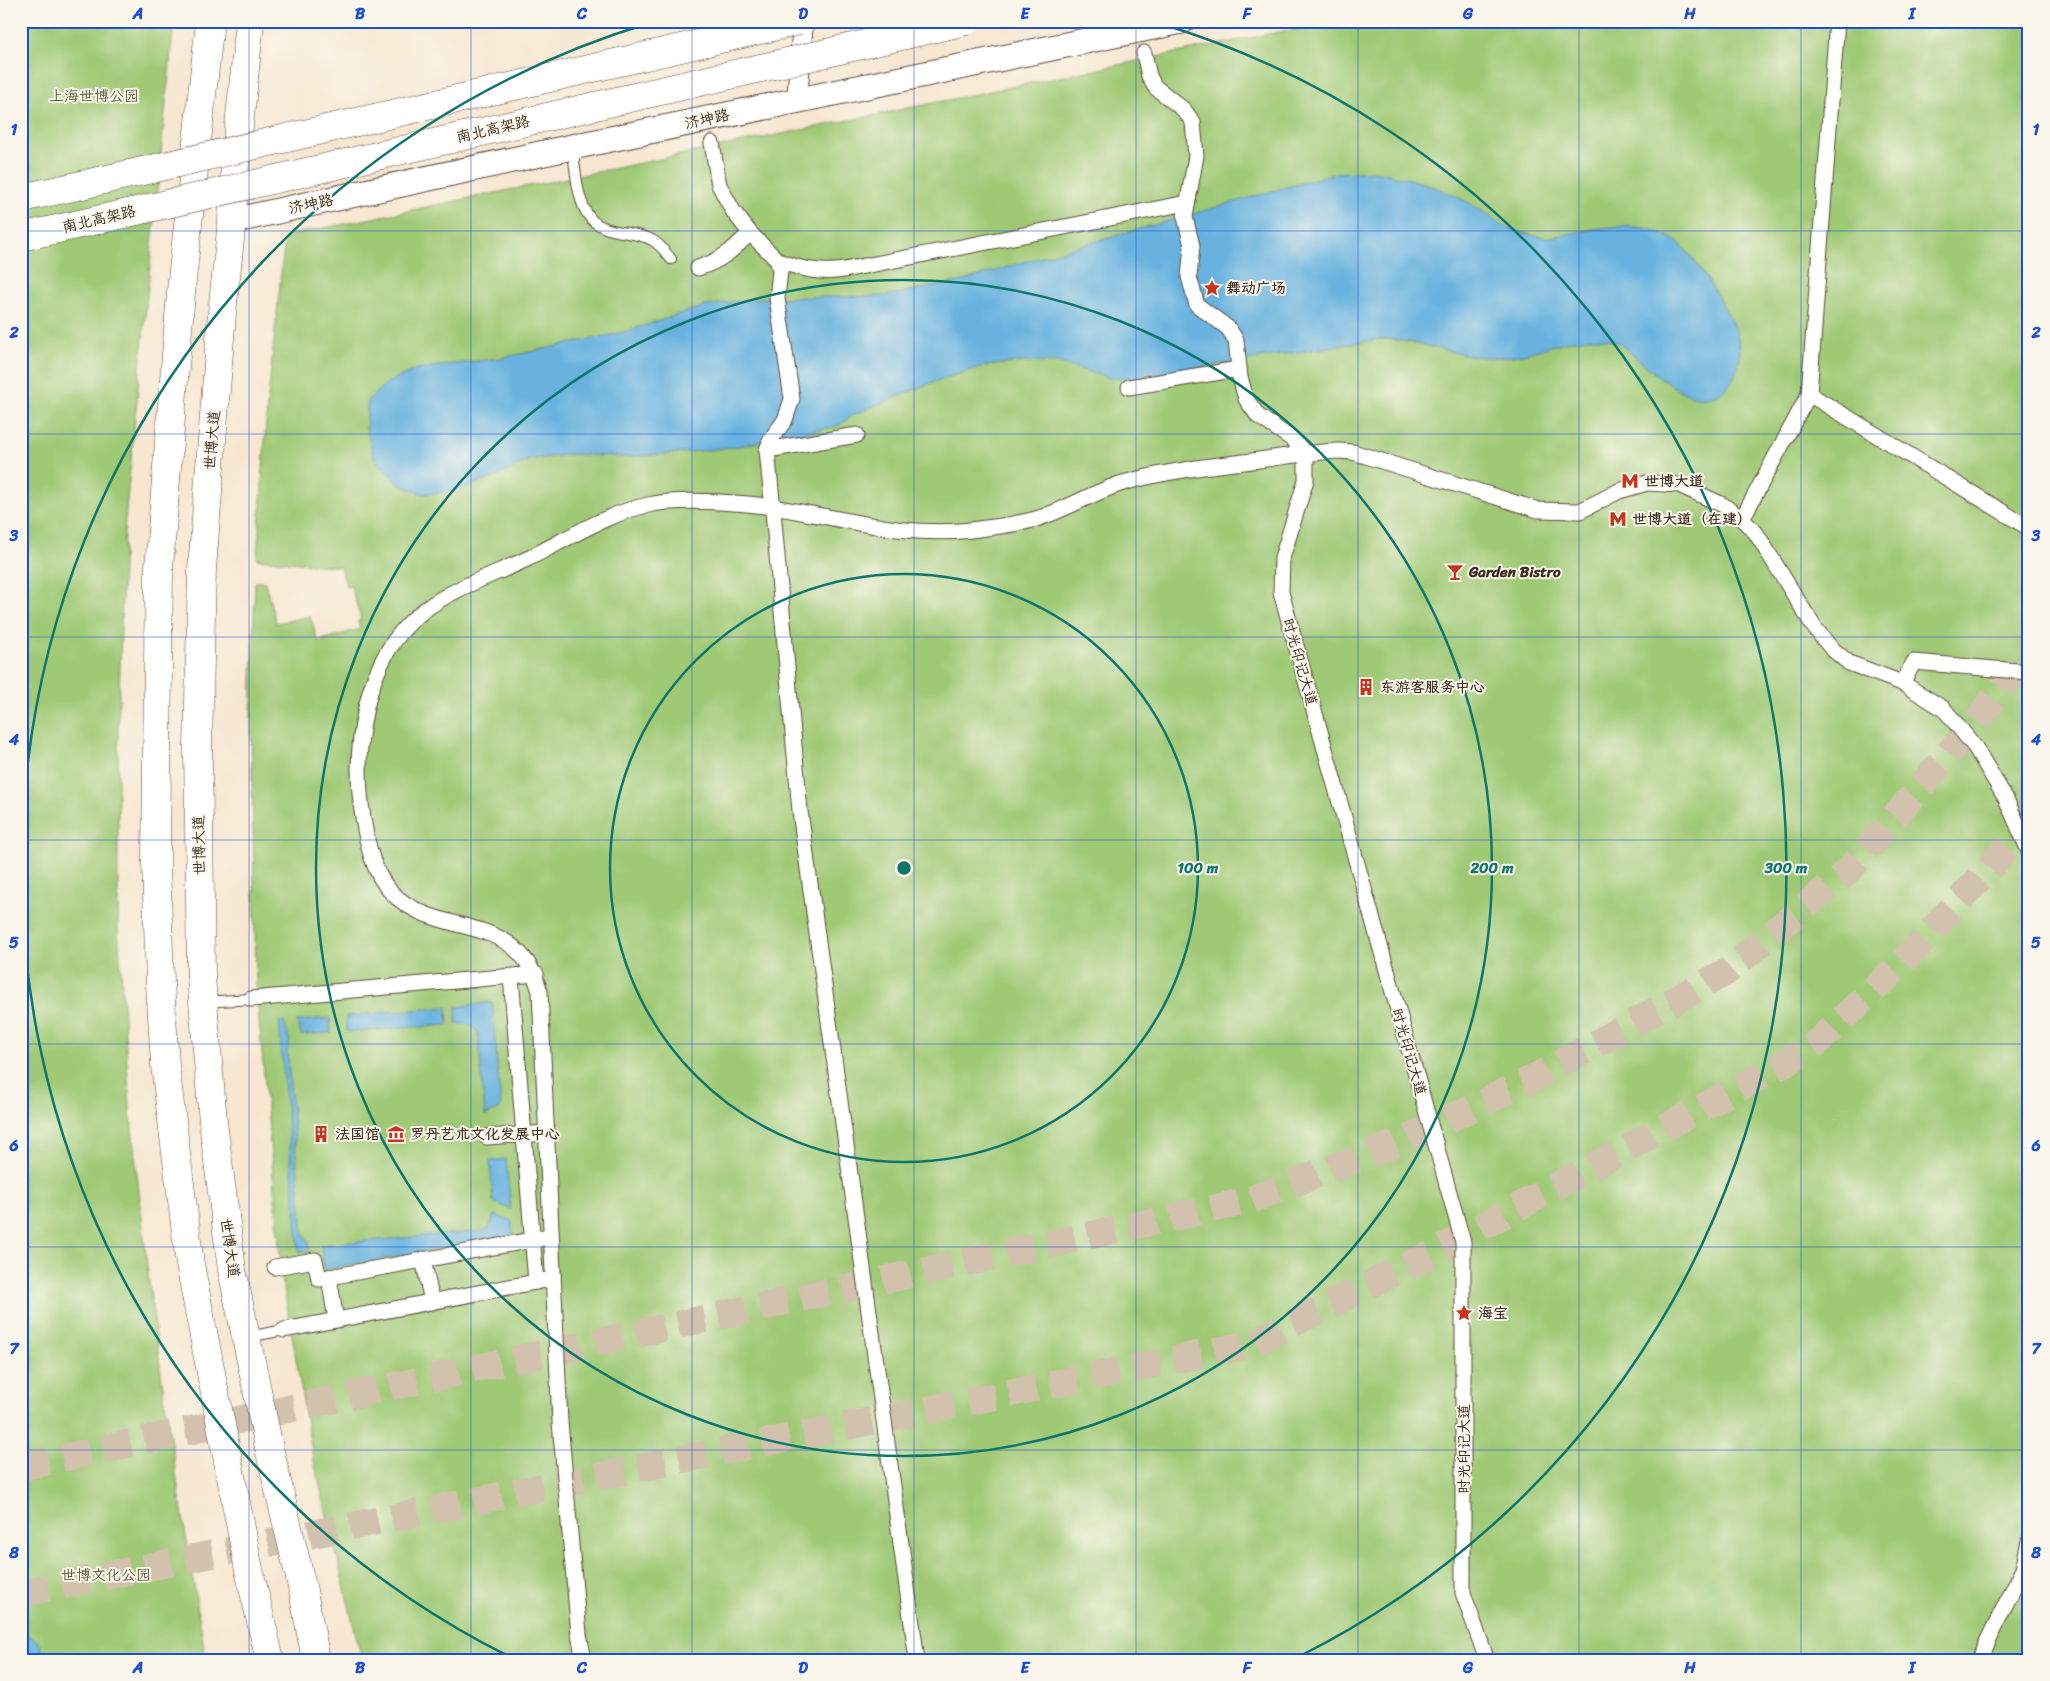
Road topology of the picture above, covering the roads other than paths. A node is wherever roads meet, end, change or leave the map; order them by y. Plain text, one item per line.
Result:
1 (210, 21) edge
2 (801, 21) edge
3 (966, 21) edge
4 (1182, 21) edge
5 (1837, 21) edge
6 (250, 22) edge
7 (1144, 53) dead end
8 (796, 100) junction
9 (712, 143) dead end
10 (572, 146) junction
11 (21, 198) edge
12 (1187, 203) junction
13 (232, 221) junction
14 (750, 233) junction
15 (21, 237) edge
16 (671, 259) dead end
17 (778, 261) junction
18 (698, 268) dead end
19 (1239, 369) junction
20 (1129, 387) dead end
21 (1809, 394) junction
22 (857, 435) dead end
23 (767, 450) junction
24 (1306, 454) junction
25 (773, 508) junction
26 (1742, 519) junction
27 (2029, 528) edge
28 (2029, 672) edge
29 (1902, 683) junction
30 (2029, 851) edge
31 (536, 974) junction
32 (510, 977) junction
33 (251, 999) joint
34 (202, 1002) junction
35 (548, 1133) junction
36 (524, 1134) junction
37 (487, 1137) dead end
38 (533, 1238) junction
39 (553, 1238) junction
40 (423, 1259) junction
41 (274, 1267) dead end
42 (329, 1277) junction
43 (555, 1278) junction
44 (536, 1282) junction
45 (432, 1302) junction
46 (336, 1320) junction
47 (284, 1330) joint
48 (246, 1337) junction
49 (2029, 1541) edge
50 (303, 1591) junction
51 (256, 1604) junction
52 (1985, 1657) edge
53 (260, 1660) edge
54 (270, 1660) edge
55 (316, 1660) edge
56 (330, 1660) edge
57 (584, 1660) edge
58 (917, 1660) edge
59 (1487, 1660) edge

1 - 51 main road
2 - 8 street
2 - 11 main road, bridge
3 - 15 main road, 南北高架路, bridge
4 - 8 street, 济坤路
5 - 21 street
6 - 13 main road, 世博大道
7 - 12 street
8 - 10 street, 济坤路
9 - 14 street
10 - 13 street, 济坤路
10 - 16 lane
12 - 17 street
12 - 19 street
13 - 34 main road, 世博大道
14 - 17 street
14 - 18 street
17 - 23 street
19 - 20 street
19 - 24 street
21 - 26 street
21 - 27 street
22 - 23 street
23 - 25 street
24 - 25 street
24 - 26 street
24 - 59 street, 时光印记大道
25 - 31 street
25 - 58 street
26 - 29 street
28 - 29 street
29 - 30 street
31 - 32 street
31 - 35 street
32 - 33 street
32 - 36 street
33 - 34 lane
34 - 48 main road, 世博大道
35 - 36 street
35 - 39 street
36 - 37 street
36 - 38 street
38 - 39 street
38 - 40 street
38 - 44 street
39 - 43 street
40 - 42 street
40 - 45 street
41 - 42 street
42 - 46 street
43 - 44 street
43 - 57 street
44 - 45 street
45 - 46 street
46 - 47 street
47 - 48 lane
48 - 50 main road, 世博大道
49 - 52 street
50 - 55 main road, 世博大道
50 - 56 street
51 - 53 street
51 - 54 main road

